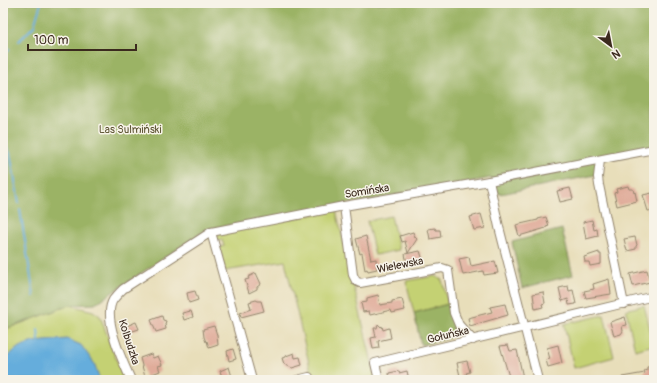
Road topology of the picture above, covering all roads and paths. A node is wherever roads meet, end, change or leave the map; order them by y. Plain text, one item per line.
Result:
1 (654, 149) edge
2 (600, 160) junction
3 (489, 181) junction
4 (344, 206) junction
5 (211, 232) junction
6 (654, 296) edge
7 (624, 304) junction
8 (110, 310) joint
9 (525, 328) junction
10 (473, 340) junction
11 (309, 377) dead end
12 (131, 380) edge
13 (252, 380) edge
14 (297, 380) edge
15 (379, 380) edge
16 (538, 380) edge

1 - 2 street, Somińska
2 - 3 street, Somińska
2 - 7 street
3 - 4 street, Somińska
3 - 9 street
4 - 5 street, Somińska
4 - 10 street, Wielewska
5 - 8 street, Somińska
5 - 13 street
6 - 7 street, Gołuńska
7 - 9 street, Gołuńska
8 - 12 street, Kolbudzka
9 - 10 street, Gołuńska
9 - 16 street
10 - 15 street, Gołuńska
11 - 14 street

